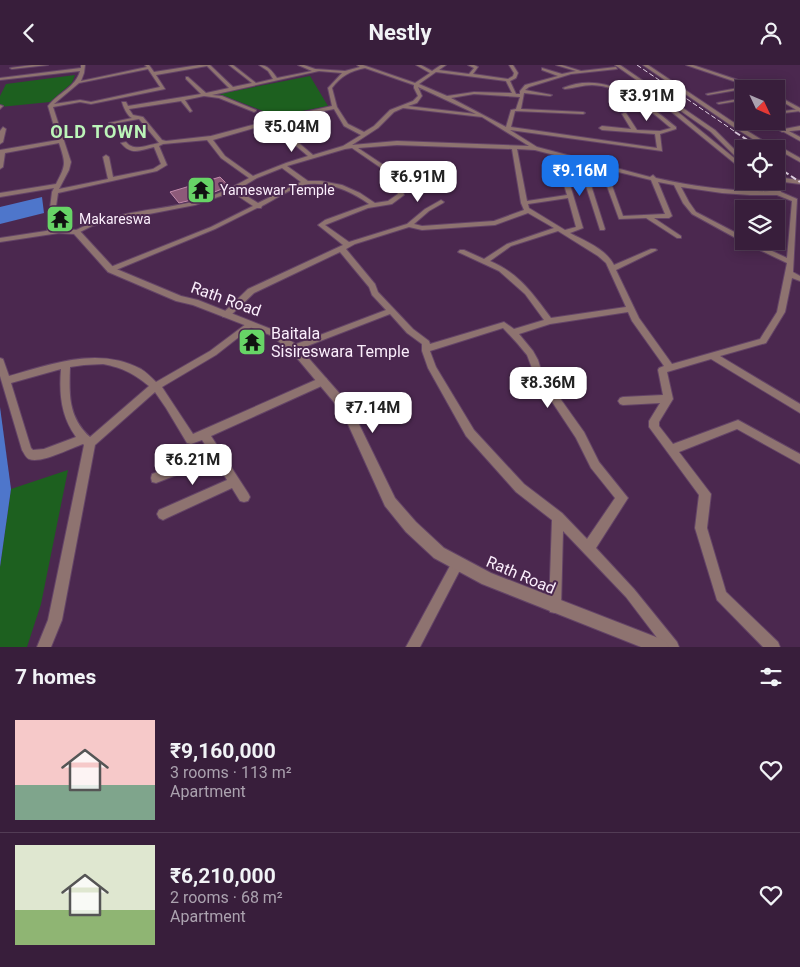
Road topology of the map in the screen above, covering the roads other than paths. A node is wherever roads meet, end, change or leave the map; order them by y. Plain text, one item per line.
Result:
1 (46, 65) edge
2 (154, 65) edge
3 (207, 65) edge
4 (231, 65) edge
5 (261, 65) edge
6 (300, 65) edge
7 (418, 65) edge
8 (444, 65) edge
9 (470, 65) edge
10 (511, 65) edge
11 (558, 65) edge
12 (583, 65) edge
13 (645, 65) edge
14 (688, 65) edge
15 (148, 66) edge
16 (362, 66) edge
17 (615, 66) edge
18 (83, 67) edge
19 (119, 67) dead end
20 (12, 68) dead end
21 (543, 69) dead end
22 (316, 70) junction
23 (591, 71) junction
24 (344, 72) junction
25 (435, 72) junction
26 (581, 72) junction
27 (123, 73) junction
28 (152, 74) junction
29 (470, 75) junction
30 (563, 76) junction
31 (187, 78) dead end
32 (0, 79) edge
33 (276, 80) junction
34 (736, 80) edge
35 (508, 81) junction
36 (80, 82) junction
37 (417, 83) junction
38 (255, 84) junction
39 (565, 88) dead end
40 (232, 89) junction
41 (735, 90) edge
42 (522, 93) junction
43 (514, 94) junction
44 (205, 95) junction
45 (550, 95) dead end
46 (708, 95) dead end
47 (121, 97) junction
48 (447, 97) junction
49 (182, 99) junction
50 (660, 100) dead end
51 (735, 100) edge
52 (785, 101) edge
53 (719, 103) dead end
54 (50, 106) junction
55 (335, 107) junction
56 (400, 107) junction
57 (126, 108) junction
58 (518, 110) junction
59 (800, 110) edge
60 (190, 111) dead end
61 (254, 111) dead end
62 (785, 112) edge
63 (583, 113) dead end
64 (624, 114) dead end
65 (486, 117) junction
66 (138, 118) junction
67 (111, 123) dead end
68 (702, 123) junction
69 (800, 127) edge
70 (508, 128) junction
71 (602, 128) dead end
72 (3, 129) dead end
73 (782, 130) edge
74 (785, 130) edge
75 (635, 131) junction
76 (658, 132) junction
77 (363, 134) junction
78 (285, 135) dead end
79 (212, 138) junction
80 (800, 139) edge
81 (760, 140) edge
82 (61, 141) junction
83 (0, 142) edge
84 (124, 143) dead end
85 (165, 143) junction
86 (156, 145) junction
87 (348, 147) junction
88 (514, 147) junction
89 (536, 148) junction
90 (2, 152) edge
91 (785, 152) edge
92 (735, 154) edge
93 (561, 155) junction
94 (106, 157) dead end
95 (312, 157) junction
96 (581, 160) junction
97 (800, 160) edge
98 (735, 161) edge
99 (602, 165) junction
100 (283, 166) junction
101 (0, 167) edge
102 (653, 177) junction
103 (253, 178) junction
104 (112, 180) junction
105 (785, 180) edge
106 (800, 182) edge
107 (306, 183) junction
108 (676, 183) junction
109 (56, 189) junction
110 (233, 190) junction
111 (778, 193) joint
112 (0, 195) edge
113 (570, 196) junction
114 (441, 202) dead end
115 (374, 205) junction
116 (258, 207) junction
117 (526, 207) junction
118 (647, 216) junction
119 (409, 225) junction
120 (602, 229) dead end
121 (562, 230) junction
122 (50, 232) junction
123 (76, 232) junction
124 (735, 236) edge
125 (679, 237) dead end
126 (0, 240) edge
127 (344, 247) junction
128 (653, 250) dead end
129 (764, 250) edge
130 (462, 252) dead end
131 (486, 261) junction
132 (790, 262) junction
133 (612, 269) junction
134 (111, 270) junction
135 (789, 273) junction
136 (800, 279) edge
137 (630, 309) junction
138 (391, 311) junction
139 (226, 315) junction
140 (549, 321) junction
141 (250, 324) junction
142 (512, 333) junction
143 (294, 348) junction
144 (426, 349) junction
145 (711, 355) junction
146 (0, 361) edge
147 (66, 365) junction
148 (670, 368) junction
149 (6, 381) junction
150 (323, 381) junction
151 (156, 386) junction
152 (668, 399) junction
153 (623, 401) dead end
154 (800, 409) edge
155 (204, 434) junction
156 (87, 441) junction
157 (671, 450) junction
158 (217, 454) junction
159 (800, 459) edge
160 (156, 478) dead end
161 (234, 482) junction
162 (244, 497) dead end
163 (162, 514) dead end
164 (558, 517) junction
165 (588, 549) junction
166 (460, 565) junction
167 (555, 607) junction
168 (44, 647) edge
169 (413, 647) edge
170 (661, 647) edge
171 (672, 647) edge
172 (773, 647) edge

1 - 20 street
2 - 15 street
3 - 28 street
3 - 40 street
4 - 38 street
5 - 33 street
6 - 22 street
7 - 25 street
8 - 25 street
9 - 29 street
10 - 35 street
11 - 26 street
12 - 23 street
13 - 81 street
14 - 34 street
15 - 27 street
15 - 28 street
16 - 24 street
16 - 37 street
17 - 23 street
17 - 68 street
17 - 68 street
18 - 32 street
18 - 36 street
19 - 27 street
21 - 30 street
22 - 24 street
22 - 33 street
23 - 26 street
24 - 55 street
25 - 29 street
25 - 37 street
26 - 30 street
27 - 36 street
28 - 47 street
29 - 35 street
30 - 42 street
31 - 44 street
33 - 38 street
35 - 43 street
36 - 54 street
37 - 48 street
37 - 56 street
38 - 40 street
39 - 76 street
40 - 44 street
41 - 46 street
42 - 43 street
42 - 45 street
42 - 58 street
43 - 48 street
44 - 49 street
44 - 61 street
47 - 54 street
47 - 57 street
48 - 65 street
49 - 57 street
49 - 60 street
50 - 98 street
51 - 53 street
52 - 59 street
54 - 82 street
55 - 77 street
55 - 79 street
56 - 65 street
56 - 77 street
57 - 66 street
58 - 63 street
58 - 70 street
59 - 62 street
64 - 75 street
65 - 70 street
66 - 67 street
66 - 85 street
68 - 92 street
69 - 74 street
70 - 76 street
70 - 89 street
71 - 75 street
72 - 83 street
73 - 80 street
75 - 76 street
77 - 87 street
78 - 95 street
79 - 85 street
79 - 103 street
82 - 90 street
82 - 109 street
84 - 86 street
85 - 86 street
86 - 104 street
87 - 88 street
87 - 95 street
87 - 115 street
88 - 89 street
88 - 117 street
89 - 93 street
90 - 101 street
91 - 97 street
93 - 96 street
93 - 113 street
94 - 104 street
95 - 100 street
96 - 99 street
96 - 120 street
99 - 102 street
99 - 118 street
100 - 103 street
100 - 107 street
102 - 108 street
102 - 118 street
103 - 110 street
104 - 109 street
105 - 106 street
107 - 115 street
107 - 116 street
108 - 111 street
108 - 124 street
109 - 112 street
109 - 122 street
110 - 116 street
110 - 123 street
111 - 132 street
113 - 117 street
113 - 121 street
114 - 119 street
115 - 127 street
116 - 134 street
117 - 119 street
117 - 121 street
118 - 125 street
119 - 127 street
121 - 131 street
121 - 133 street
122 - 123 street
122 - 126 street
123 - 134 street, Rath Road
127 - 138 street
127 - 139 street
128 - 133 street
129 - 132 street
130 - 131 street
131 - 140 street
132 - 135 street
133 - 137 street
134 - 139 street, Rath Road
135 - 136 street
135 - 145 street
137 - 140 street
137 - 148 street
138 - 143 street
138 - 144 street
139 - 141 street, Rath Road
140 - 142 street
141 - 143 street, Rath Road
141 - 151 street
142 - 144 street
142 - 165 street
143 - 150 street, Rath Road
144 - 164 street
145 - 148 street
145 - 154 street
146 - 149 street
147 - 149 street
147 - 151 street
147 - 156 street
148 - 152 street
149 - 156 street
150 - 155 street
150 - 166 street, Rath Road
151 - 155 street
151 - 156 street
152 - 153 street
152 - 157 street
155 - 158 street
156 - 168 street
157 - 159 street
157 - 172 street
158 - 160 street
158 - 161 street
161 - 162 street
161 - 163 street
164 - 165 street
164 - 167 street
165 - 171 street
166 - 167 street, Rath Road
166 - 169 street
167 - 170 street, Rath Road

